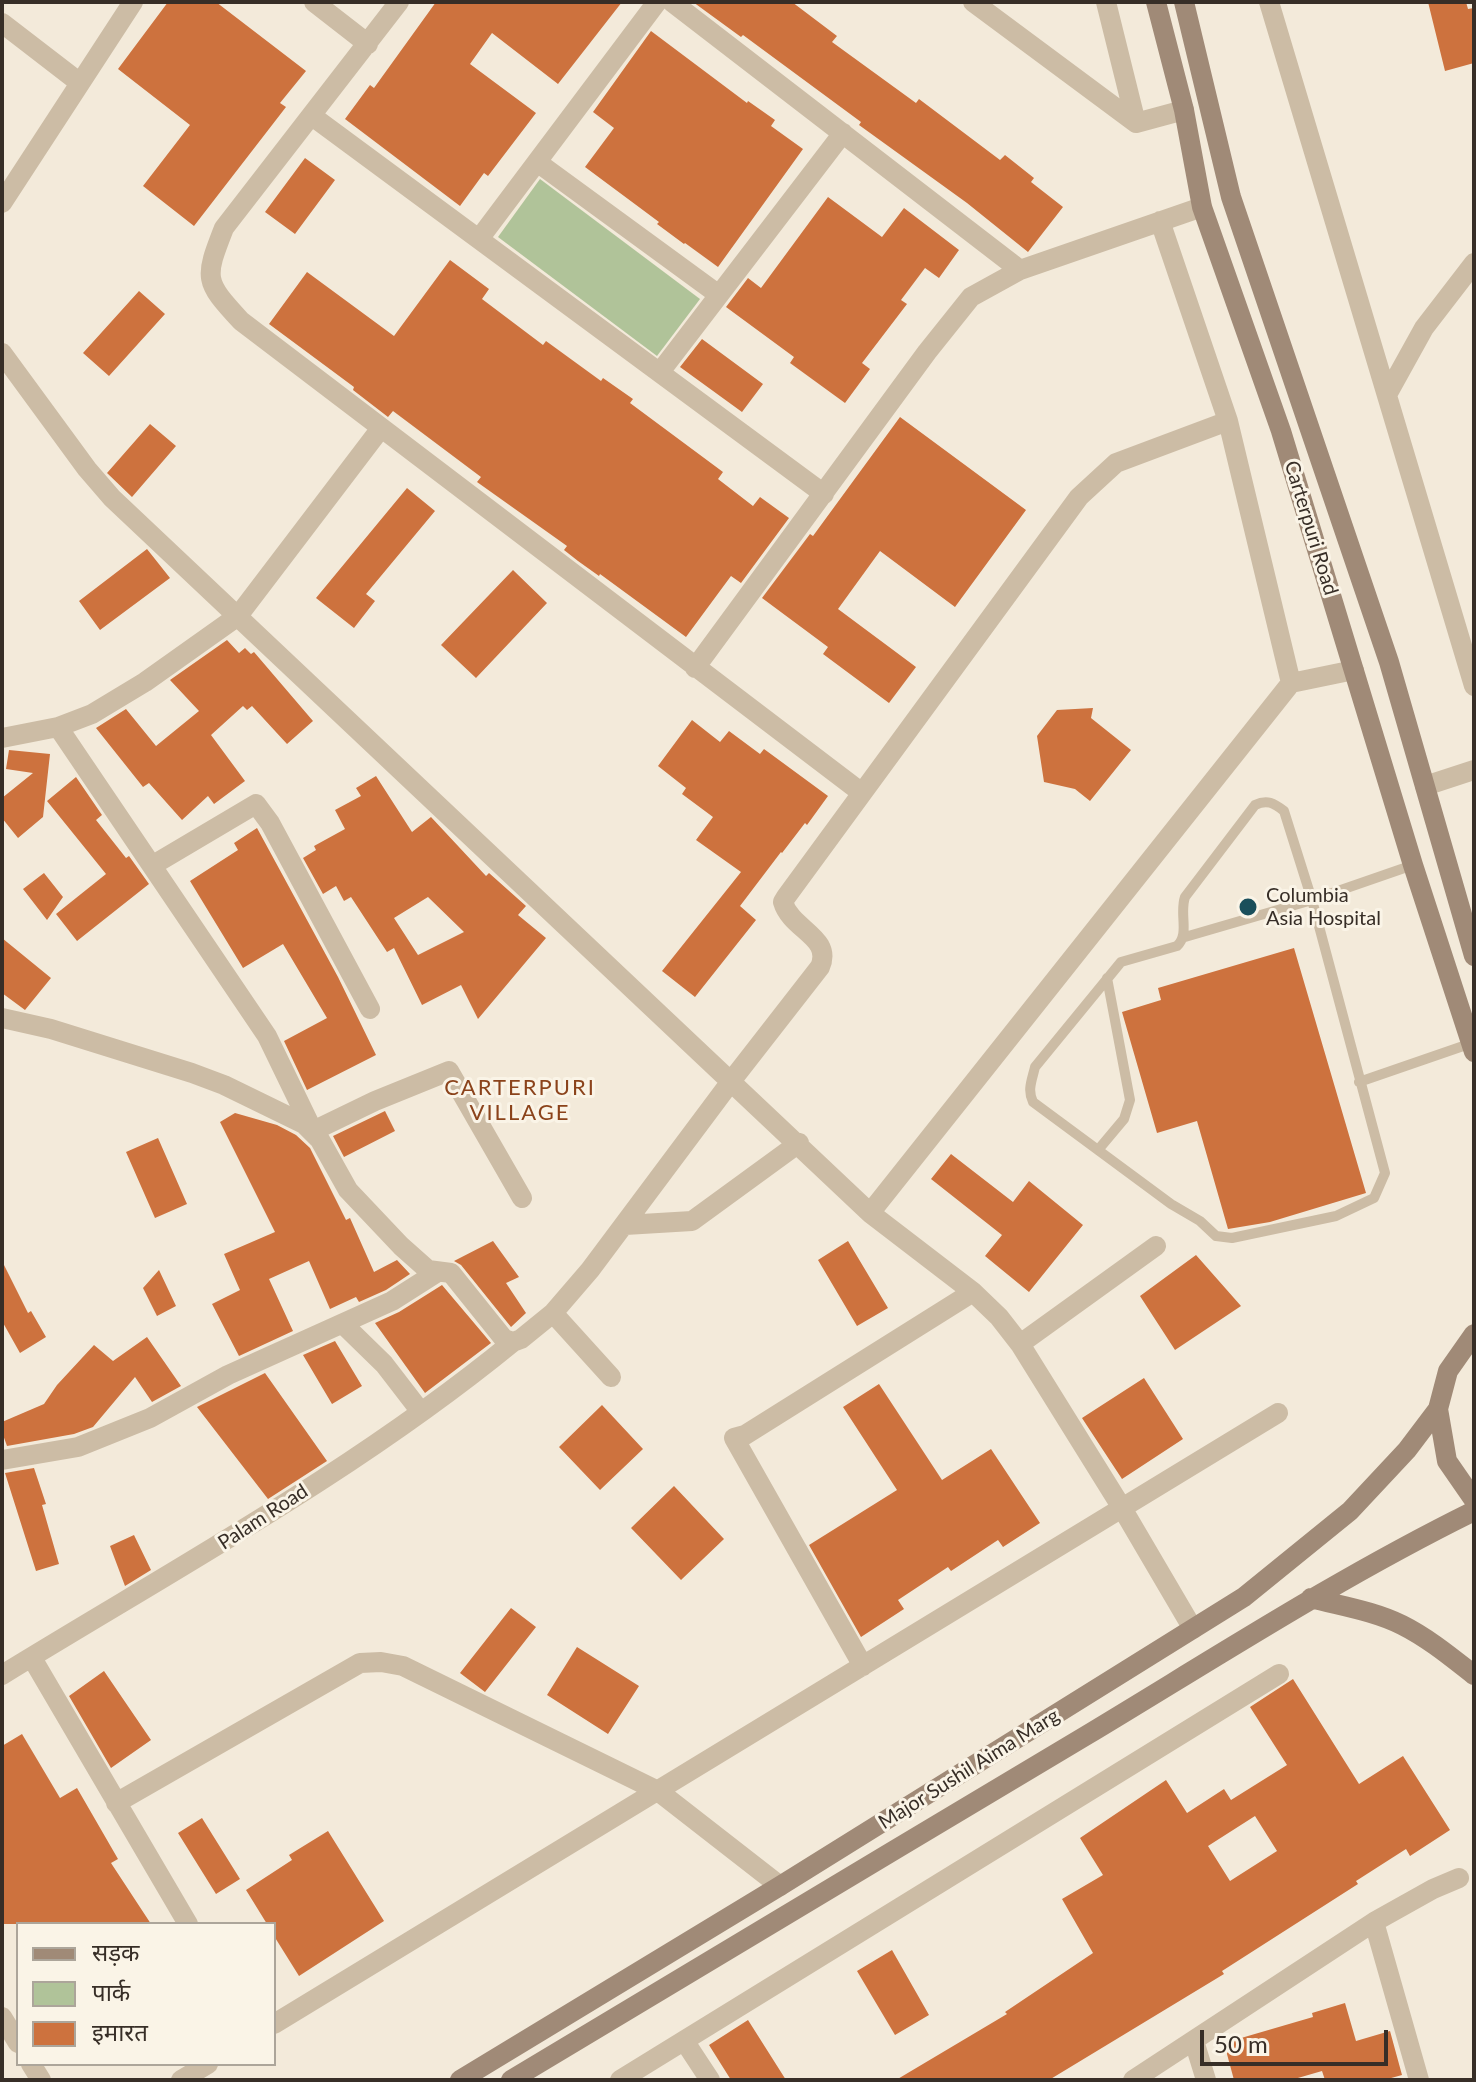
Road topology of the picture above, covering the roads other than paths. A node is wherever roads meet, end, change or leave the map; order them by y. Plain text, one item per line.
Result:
1 (133, 2) edge
2 (314, 2) edge
3 (399, 2) edge
4 (657, 2) edge
5 (672, 2) edge
6 (973, 2) edge
7 (1106, 2) edge
8 (1156, 2) edge
9 (1184, 2) edge
10 (1269, 2) edge
11 (2, 23) edge
12 (368, 44) junction
13 (80, 83) junction
14 (1184, 110) junction
15 (312, 116) junction
16 (1136, 123) junction
17 (843, 133) junction
18 (537, 162) junction
19 (2, 203) edge
20 (1202, 207) junction
21 (1160, 221) junction
22 (479, 239) junction
23 (1474, 263) edge
24 (1020, 270) junction
25 (719, 295) junction
26 (2, 353) edge
27 (660, 372) junction
28 (1388, 393) junction
29 (1228, 421) junction
30 (381, 428) junction
31 (824, 494) junction
32 (238, 616) junction
33 (695, 668) junction
34 (1354, 670) junction
35 (1291, 683) junction
36 (1474, 686) edge
37 (58, 727) junction
38 (2, 738) edge
39 (1474, 770) edge
40 (1425, 786) junction
41 (862, 793) junction
42 (153, 865) junction
43 (1413, 865) junction
44 (1312, 900) junction
45 (1185, 937) junction
46 (1474, 956) edge
47 (1107, 978) junction
48 (370, 1009) dead end
49 (2, 1018) edge
50 (1473, 1048) edge
51 (732, 1080) junction
52 (1359, 1082) junction
53 (313, 1131) junction
54 (799, 1143) junction
55 (1098, 1150) junction
56 (522, 1198) dead end
57 (870, 1213) junction
58 (625, 1225) junction
59 (1156, 1246) dead end
60 (436, 1273) junction
61 (973, 1292) junction
62 (553, 1313) junction
63 (343, 1324) junction
64 (1474, 1334) edge
65 (513, 1342) junction
66 (1020, 1344) junction
67 (611, 1377) dead end
68 (1438, 1409) junction
69 (421, 1412) junction
70 (1278, 1413) dead end
71 (2, 1460) edge
72 (1474, 1500) edge
73 (1122, 1508) junction
74 (1474, 1511) edge
75 (1311, 1598) junction
76 (1193, 1629) junction
77 (32, 1658) junction
78 (863, 1666) junction
79 (1279, 1674) dead end
80 (2, 1675) edge
81 (1474, 1675) edge
82 (658, 1791) junction
83 (116, 1803) junction
84 (1459, 1878) dead end
85 (780, 1886) junction
86 (187, 1922) edge
87 (1374, 1922) junction
88 (2, 2017) edge
89 (276, 2023) edge
90 (16, 2040) edge
91 (1194, 2041) junction
92 (685, 2042) junction
93 (205, 2066) edge
94 (485, 2073) edge
95 (181, 2080) edge
96 (460, 2080) edge
97 (511, 2080) edge
98 (620, 2080) edge
99 (710, 2080) edge
100 (1133, 2080) edge
101 (1206, 2080) edge
102 (1419, 2080) edge

1 - 13 street
2 - 12 street
3 - 12 street
4 - 18 street
5 - 17 street
6 - 16 street
7 - 16 street
8 - 14 main road, Carterpuri Road
9 - 40 main road, Carterpuri Road
10 - 28 street
11 - 13 street
12 - 15 street
13 - 19 street
14 - 16 street
14 - 20 main road, Carterpuri Road
15 - 22 street
15 - 30 street
17 - 24 street
17 - 25 street
18 - 22 street
18 - 25 street
20 - 21 street
20 - 34 main road, Carterpuri Road
21 - 24 street
21 - 29 street
22 - 27 street
23 - 28 street
24 - 31 street
25 - 27 street
26 - 32 street
27 - 31 street
28 - 36 street
29 - 35 street
29 - 41 street
30 - 32 street
30 - 33 street
31 - 33 street
32 - 37 street
32 - 51 street
33 - 41 street
34 - 35 street
34 - 43 main road, Carterpuri Road
35 - 57 street
37 - 38 street
37 - 42 street
39 - 40 street
40 - 46 main road, Carterpuri Road
41 - 51 street, Palam Road
42 - 48 street
42 - 53 street
43 - 44 lane
43 - 50 main road, Carterpuri Road
44 - 45 lane
44 - 45 lane
44 - 52 lane
45 - 47 lane
47 - 55 lane
47 - 55 lane
49 - 53 street
50 - 52 lane
51 - 54 street
51 - 58 street, Palam Road
52 - 55 lane
53 - 56 street
53 - 60 street
54 - 57 street
54 - 58 street
57 - 61 street
58 - 62 street, Palam Road
59 - 66 street
60 - 63 street
60 - 65 street
61 - 66 street
61 - 78 street
62 - 65 street, Palam Road
62 - 67 street
63 - 69 street
63 - 71 street
64 - 68 main road
65 - 69 street, Palam Road
66 - 73 street
68 - 72 main road
68 - 76 main road, Major Sushil Aima Marg
69 - 77 street, Palam Road
70 - 73 street
73 - 76 street
73 - 78 street
74 - 75 main road, Major Sushil Aima Marg
75 - 81 main road
75 - 97 main road, Major Sushil Aima Marg
76 - 85 main road, Major Sushil Aima Marg
77 - 80 street, Palam Road
77 - 83 street
78 - 82 street
79 - 92 street
82 - 83 street
82 - 85 street
82 - 89 street
83 - 86 street
84 - 87 street
85 - 94 main road, Major Sushil Aima Marg
87 - 91 street
87 - 102 street
88 - 90 street
91 - 100 street
91 - 101 street
92 - 98 street
92 - 99 street
93 - 95 street
94 - 96 main road, Major Sushil Aima Marg

